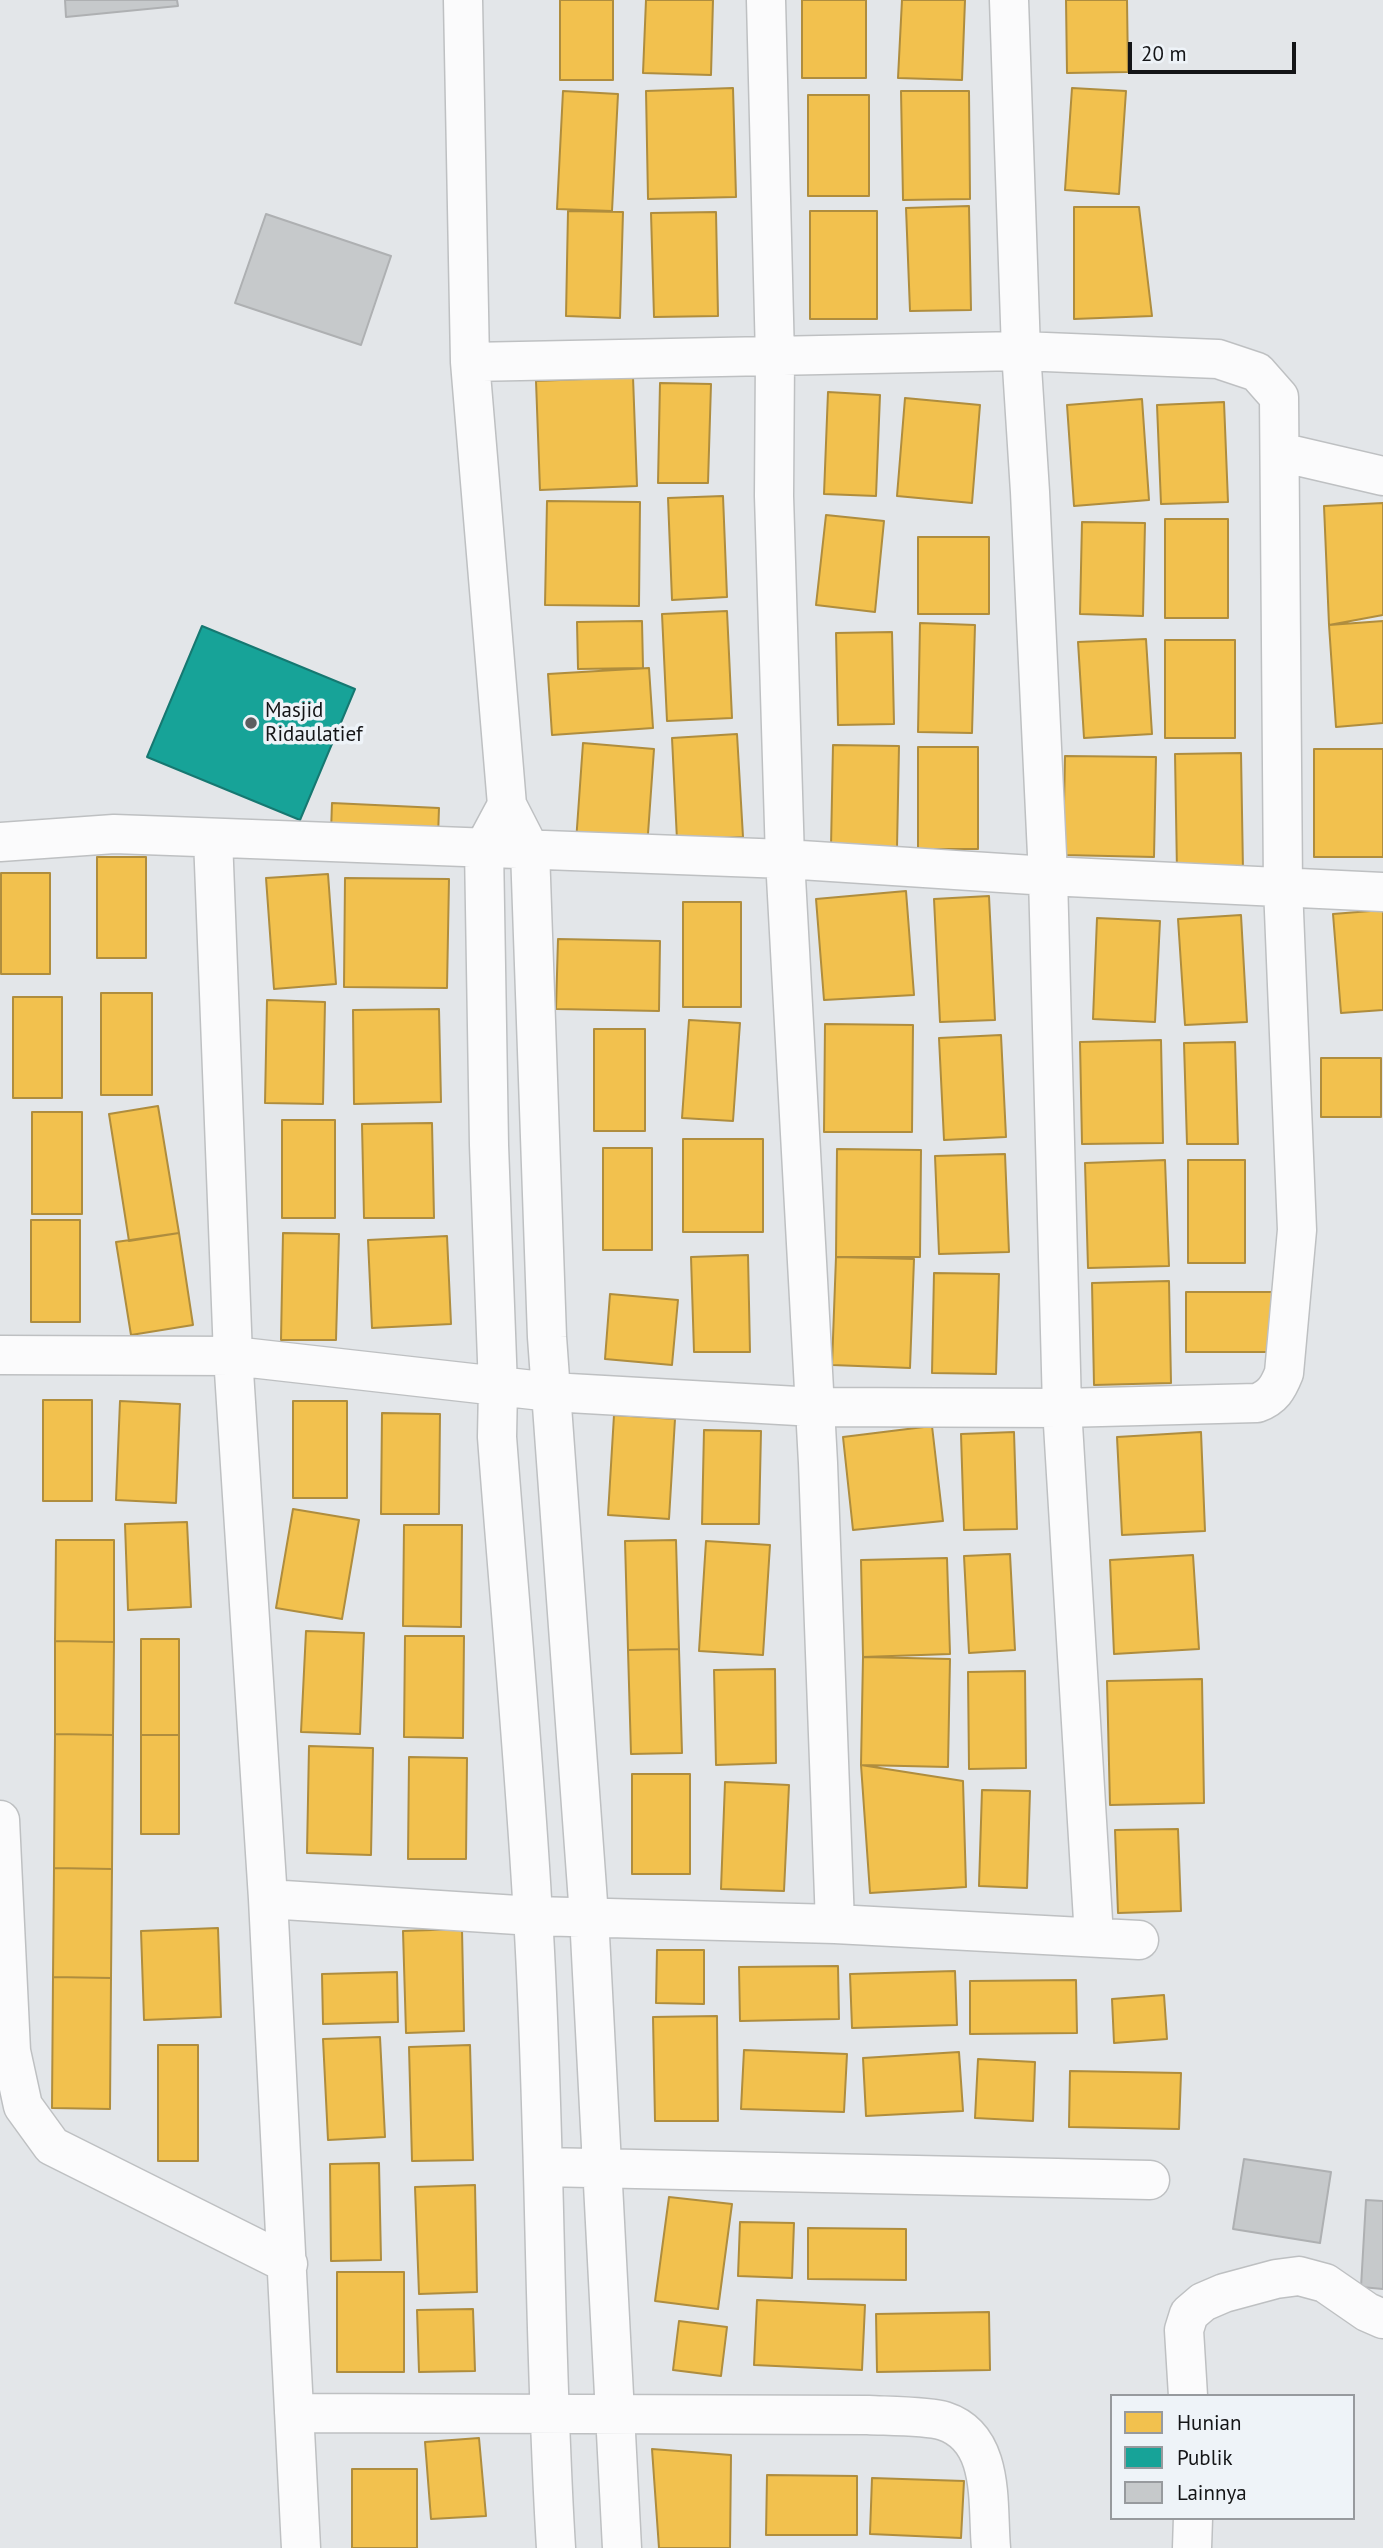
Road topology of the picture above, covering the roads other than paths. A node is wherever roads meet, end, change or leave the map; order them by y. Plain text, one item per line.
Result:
1 (463, 0) edge
2 (766, 0) edge
3 (1009, 0) edge
4 (1021, 351) junction
5 (775, 358) junction
6 (470, 362) junction
7 (1280, 452) junction
8 (1383, 476) edge
9 (507, 805) junction
10 (213, 838) junction
11 (0, 842) edge
12 (484, 848) junction
13 (530, 850) junction
14 (785, 859) junction
15 (1048, 876) junction
16 (1283, 887) junction
17 (1383, 892) edge
18 (0, 1355) edge
19 (233, 1356) junction
20 (498, 1387) junction
21 (551, 1392) junction
22 (816, 1407) junction
23 (1062, 1408) junction
24 (0, 1820) edge
25 (268, 1899) junction
26 (533, 1916) junction
27 (589, 1916) junction
28 (835, 1924) junction
29 (1094, 1937) junction
30 (1139, 1940) dead end
31 (543, 2167) junction
32 (603, 2169) junction
33 (1150, 2180) dead end
34 (288, 2264) junction
35 (1383, 2319) edge
36 (1188, 2394) edge
37 (294, 2413) junction
38 (548, 2413) junction
39 (615, 2413) junction
40 (1193, 2520) edge
41 (301, 2548) edge
42 (556, 2548) edge
43 (622, 2548) edge
44 (991, 2548) edge
45 (1192, 2548) edge

1 - 6 street
2 - 5 street
3 - 4 street
4 - 5 street
4 - 7 street
4 - 15 street
5 - 6 street
5 - 14 street
6 - 9 street
7 - 8 street
7 - 16 street
9 - 12 street
9 - 13 street
10 - 11 street
10 - 12 street
10 - 19 street
12 - 13 street
12 - 20 street
13 - 14 street
13 - 21 street
14 - 15 street
14 - 22 street
15 - 16 street
15 - 23 street
16 - 17 street
16 - 23 street
18 - 19 street
19 - 20 street
19 - 25 street
20 - 21 street
20 - 26 street
21 - 22 street
21 - 27 street
22 - 23 street
22 - 28 street
23 - 29 street
24 - 34 street
25 - 26 street
25 - 34 street
26 - 27 street
26 - 31 street
27 - 28 street
27 - 32 street
28 - 29 street
29 - 30 street
31 - 32 street
31 - 38 street
32 - 33 street
32 - 39 street
34 - 37 street
35 - 36 street
37 - 38 street
37 - 41 street
38 - 39 street
38 - 42 street
39 - 43 street
39 - 44 street
40 - 45 street

